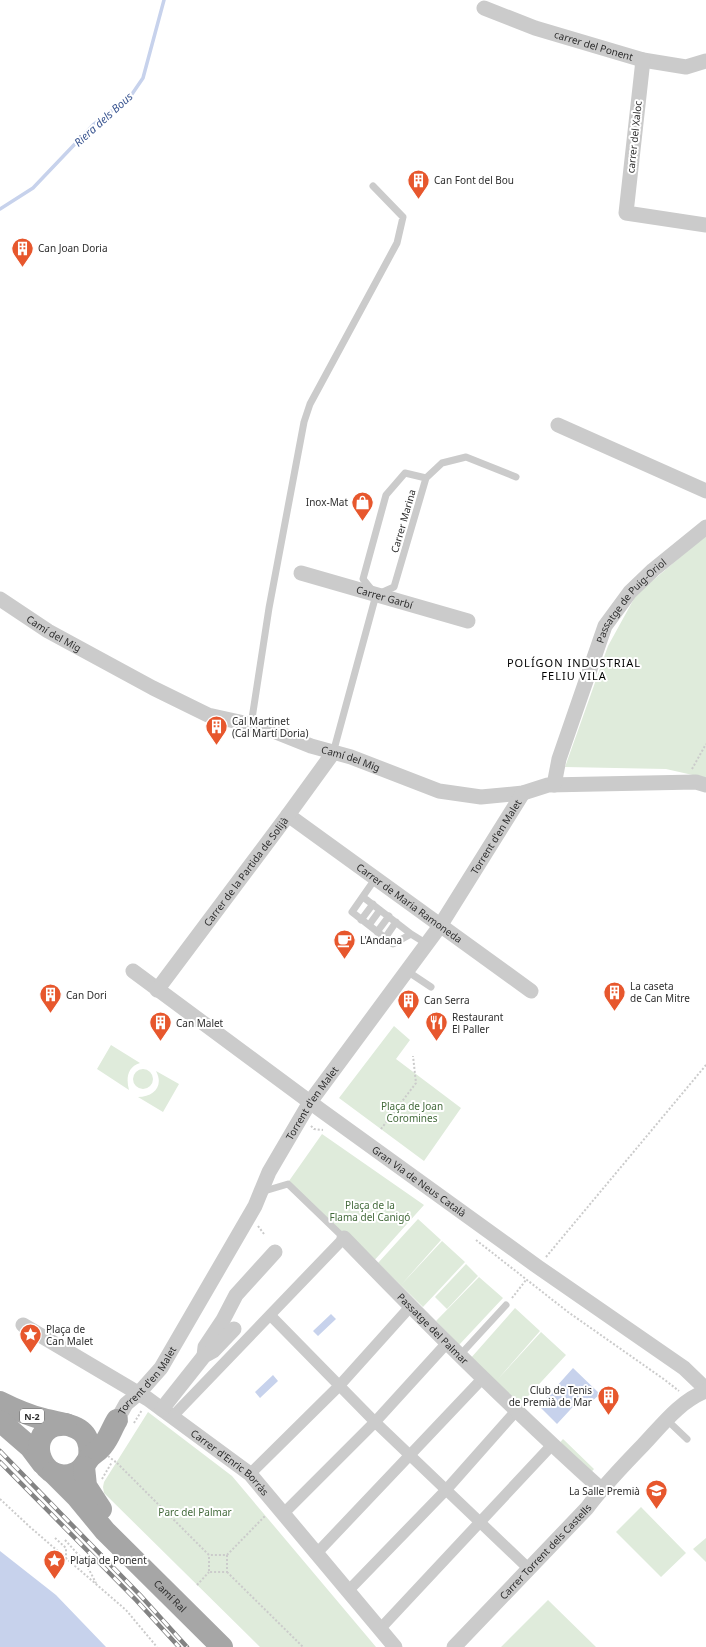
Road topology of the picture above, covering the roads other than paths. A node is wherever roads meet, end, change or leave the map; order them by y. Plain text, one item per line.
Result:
1 (484, 3) edge
2 (643, 60) junction
3 (706, 61) edge
4 (373, 186) dead end
5 (706, 225) edge
6 (558, 425) dead end
7 (516, 477) dead end
8 (426, 478) junction
9 (706, 491) edge
10 (706, 528) edge
11 (301, 573) dead end
12 (376, 595) junction
13 (0, 599) edge
14 (468, 621) dead end
15 (251, 725) junction
16 (333, 752) junction
17 (554, 785) junction
18 (706, 785) edge
19 (522, 793) junction
20 (288, 816) junction
21 (375, 879) junction
22 (363, 896) junction
23 (373, 904) junction
24 (380, 910) junction
25 (389, 916) junction
26 (362, 920) junction
27 (396, 922) junction
28 (369, 925) junction
29 (440, 926) junction
30 (377, 932) junction
31 (411, 934) junction
32 (385, 938) junction
33 (427, 944) junction
34 (133, 971) dead end
35 (407, 971) junction
36 (431, 987) dead end
37 (158, 990) junction
38 (531, 991) dead end
39 (310, 1102) junction
40 (261, 1192) junction
41 (344, 1238) junction
42 (275, 1252) dead end
43 (506, 1305) road end
44 (410, 1307) junction
45 (270, 1315) junction
46 (23, 1325) dead end
47 (234, 1330) dead end
48 (447, 1343) junction
49 (460, 1355) junction
50 (204, 1356) junction
51 (482, 1379) junction
52 (339, 1386) junction
53 (706, 1390) edge
54 (138, 1394) junction
55 (0, 1402) edge
56 (516, 1411) junction
57 (167, 1413) junction
58 (117, 1420) junction
59 (667, 1420) junction
60 (0, 1421) edge
61 (375, 1422) junction
62 (74, 1428) junction
63 (687, 1439) dead end
64 (552, 1446) junction
65 (410, 1455) junction
66 (93, 1460) junction
67 (48, 1468) junction
68 (250, 1474) junction
69 (601, 1489) junction
70 (446, 1490) junction
71 (283, 1514) junction
72 (480, 1522) junction
73 (316, 1554) junction
74 (529, 1569) junction
75 (348, 1591) junction
76 (380, 1629) junction
77 (222, 1647) edge
78 (238, 1647) edge
79 (395, 1647) edge
80 (454, 1647) edge

1 - 2 street, carrer del Ponent
2 - 3 street, carrer del Ponent
2 - 5 street, carrer del Xaloc
4 - 15 lane
6 - 9 street
7 - 8 lane
8 - 12 lane, Carrer Marina
8 - 12 lane, Carrer Marina
10 - 17 street, Passatge de Puig-Oriol
11 - 12 street, Carrer Garbí
12 - 14 street, Carrer Garbí
12 - 16 lane
13 - 15 street, Camí del Mig
15 - 16 street, Camí del Mig
16 - 19 street, Camí del Mig
16 - 20 street, Carrer de la Partida de Solijà
17 - 18 street, Camí del Mig
17 - 19 street, Camí del Mig
19 - 29 street, Torrent d'en Malet
20 - 21 street, Carrer de Maria Ramoneda
20 - 37 street, Carrer de la Partida de Solijà
21 - 22 lane
21 - 29 street, Carrer de Maria Ramoneda
22 - 23 lane
22 - 26 lane
23 - 24 lane
23 - 26 lane
24 - 25 lane
24 - 28 lane
25 - 27 lane
25 - 30 lane
26 - 28 lane
27 - 31 lane
27 - 32 lane
28 - 30 lane
29 - 33 street, Torrent d'en Malet
29 - 38 street, Carrer de Maria Ramoneda
30 - 32 lane
31 - 32 lane
31 - 33 lane
33 - 35 street, Torrent d'en Malet
34 - 37 street, Gran Via de Neus Català
35 - 36 lane
35 - 39 street, Torrent d'en Malet
37 - 39 street, Gran Via de Neus Català
39 - 40 street, Torrent d'en Malet
39 - 53 street, Gran Via de Neus Català
40 - 41 lane, Passatge del Palmar
40 - 54 street, Torrent d'en Malet
41 - 44 street, Passatge del Palmar
41 - 45 street
42 - 50 street
43 - 49 lane
44 - 48 street, Passatge del Palmar
44 - 52 street
45 - 52 street
45 - 57 street
46 - 54 street, Carrer d'Enric Borràs
47 - 50 street
48 - 49 street, Passatge del Palmar
48 - 61 street
49 - 51 street, Passatge del Palmar
50 - 57 street
51 - 56 street, Passatge del Palmar
51 - 65 street
52 - 61 street
52 - 68 street
53 - 59 street, Carrer Torrent dels Castells
54 - 57 street, Carrer d'Enric Borràs
54 - 58 street, Torrent d'en Malet
55 - 62 main road, N-2
56 - 64 street, Passatge del Palmar
56 - 70 street
57 - 68 street, Carrer d'Enric Borràs
58 - 62 main road
58 - 66 main road
59 - 63 lane
59 - 69 street, Carrer Torrent dels Castells
60 - 67 main road, Camí Ral / N-2
61 - 65 street
61 - 71 street
62 - 66 main road
62 - 67 main road
64 - 69 street, Passatge del Palmar
64 - 72 street
65 - 70 street
65 - 73 street
66 - 67 main road
66 - 78 main road, Camí Ral
67 - 77 main road, Camí Ral
68 - 71 street, Carrer d'Enric Borràs
69 - 74 street, Carrer Torrent dels Castells
70 - 72 street
70 - 75 street
71 - 73 street, Carrer d'Enric Borràs
72 - 74 street
72 - 76 street
73 - 75 street, Carrer d'Enric Borràs
74 - 80 street, Carrer Torrent dels Castells
75 - 76 street, Carrer d'Enric Borràs
76 - 79 street, Carrer d'Enric Borràs

